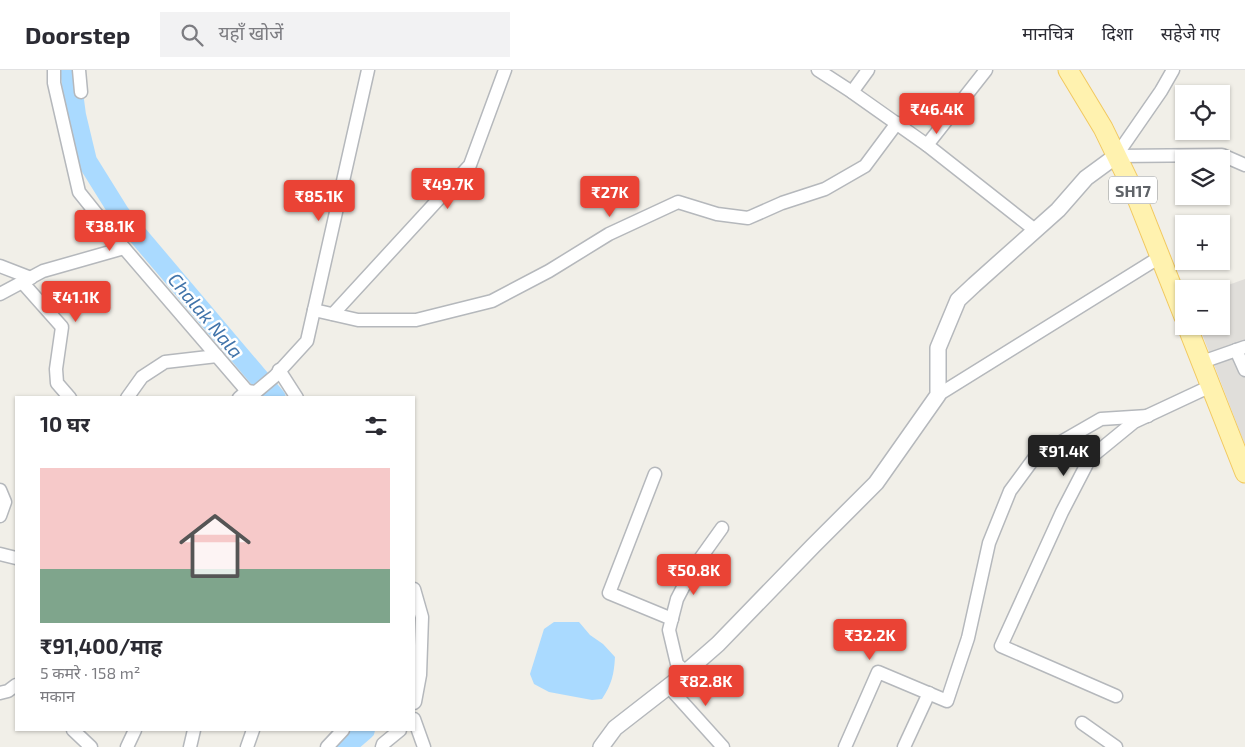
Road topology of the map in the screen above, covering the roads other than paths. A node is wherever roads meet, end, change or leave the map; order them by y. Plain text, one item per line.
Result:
1 (54, 70) edge
2 (79, 70) edge
3 (368, 70) edge
4 (505, 70) edge
5 (818, 70) edge
6 (868, 70) edge
7 (986, 70) edge
8 (1068, 70) edge
9 (1173, 70) edge
10 (81, 92) dead end
11 (852, 92) junction
12 (897, 123) junction
13 (927, 145) junction
14 (1116, 156) junction
15 (1245, 165) edge
16 (1035, 230) junction
17 (124, 248) junction
18 (1160, 257) junction
19 (0, 266) edge
20 (27, 280) junction
21 (0, 294) edge
22 (1175, 294) edge
23 (314, 310) junction
24 (333, 314) junction
25 (1192, 335) edge
26 (1241, 348) edge
27 (217, 356) junction
28 (1202, 362) junction
29 (1245, 370) edge
30 (277, 373) junction
31 (1211, 386) junction
32 (248, 395) edge
33 (938, 395) junction
34 (68, 396) edge
35 (128, 396) edge
36 (295, 396) edge
37 (1148, 416) junction
38 (1245, 473) edge
39 (656, 474) dead end
40 (0, 490) edge
41 (0, 516) edge
42 (722, 528) dead end
43 (0, 554) edge
44 (15, 558) edge
45 (415, 592) edge
46 (672, 619) junction
47 (686, 672) junction
48 (668, 686) junction
49 (15, 687) edge
50 (0, 693) edge
51 (928, 693) junction
52 (1116, 696) dead end
53 (415, 702) edge
54 (415, 722) edge
55 (1082, 723) dead end
56 (74, 731) edge
57 (135, 731) edge
58 (194, 731) edge
59 (253, 731) edge
60 (342, 731) edge
61 (399, 731) edge
62 (91, 747) edge
63 (127, 747) edge
64 (190, 747) edge
65 (247, 747) edge
66 (327, 747) edge
67 (382, 747) edge
68 (424, 747) edge
69 (601, 747) edge
70 (723, 747) edge
71 (845, 747) edge
72 (904, 747) edge
73 (1116, 747) edge

1 - 17 street
2 - 10 street
3 - 23 street
4 - 24 street
5 - 11 street
6 - 11 street
7 - 13 street
8 - 14 main road, SH17
9 - 14 street
11 - 12 street
12 - 13 street
12 - 24 street
13 - 16 street
14 - 15 street
14 - 16 street
14 - 18 main road, SH17
16 - 33 street
17 - 20 street
17 - 27 street
18 - 22 main road, SH17
18 - 33 street
19 - 20 street
20 - 21 street
20 - 34 street
23 - 24 street
23 - 30 street
25 - 28 main road
26 - 28 street
26 - 29 street
27 - 32 street
27 - 35 street
28 - 31 main road
30 - 32 street
30 - 36 street
31 - 37 street
31 - 38 main road
33 - 47 street
37 - 51 street
37 - 52 street
39 - 46 street
40 - 41 street
42 - 46 street
43 - 44 street
45 - 53 street
46 - 47 street
47 - 48 street
48 - 69 street
48 - 70 street
49 - 50 street
51 - 71 street
51 - 72 street
54 - 68 street
55 - 73 street
56 - 62 street
57 - 63 street
58 - 64 street
59 - 65 street
60 - 66 street
61 - 67 street

